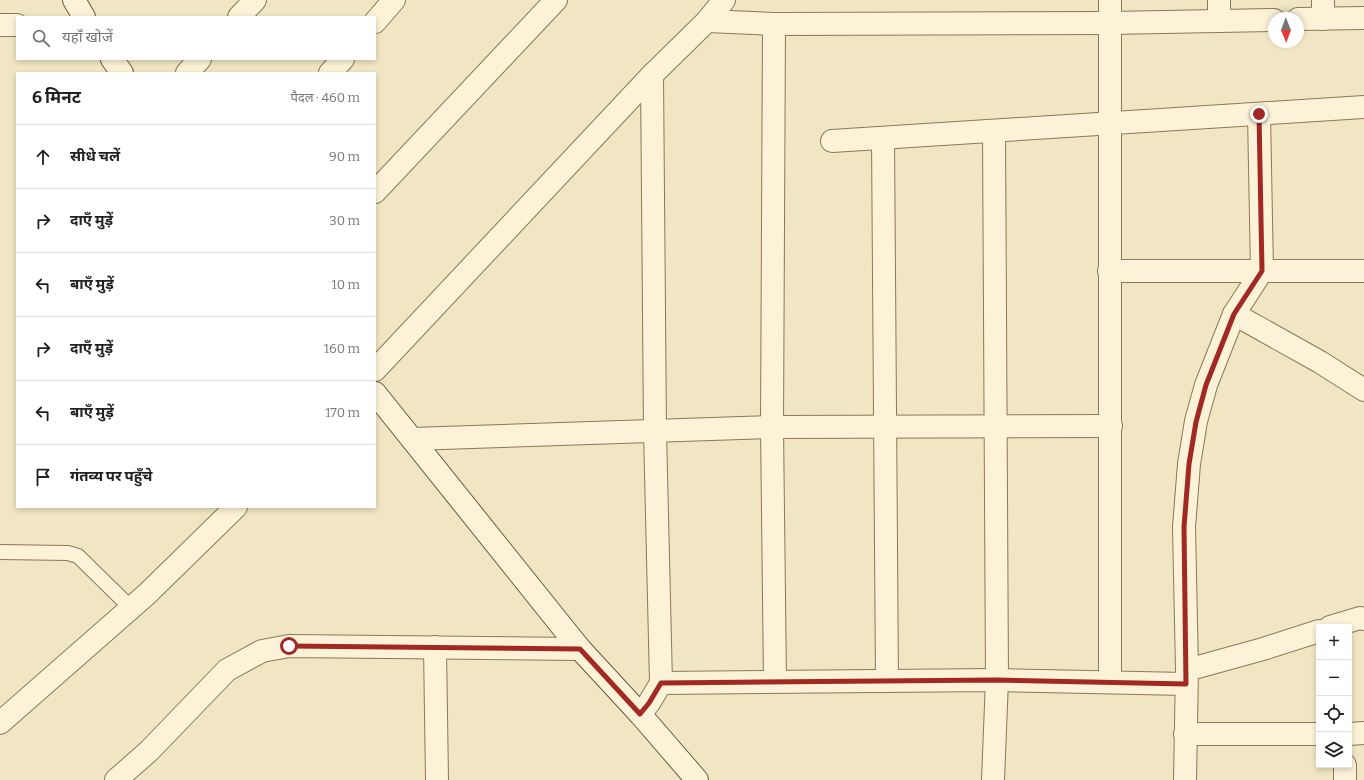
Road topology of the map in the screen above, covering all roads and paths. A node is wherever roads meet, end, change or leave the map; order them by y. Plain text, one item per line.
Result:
1 (74, 0) edge
2 (255, 0) edge
3 (394, 0) edge
4 (556, 0) edge
5 (724, 0) edge
6 (1110, 0) edge
7 (1323, 9) edge
8 (1219, 11) edge
9 (83, 16) edge
10 (240, 16) edge
11 (1304, 17) edge
12 (1364, 18) edge
13 (1268, 19) edge
14 (376, 21) edge
15 (707, 21) junction
16 (1110, 23) junction
17 (0, 24) edge
18 (774, 24) junction
19 (16, 25) edge
20 (113, 60) edge
21 (199, 60) edge
22 (341, 60) edge
23 (121, 72) edge
24 (188, 72) edge
25 (331, 72) edge
26 (652, 75) junction
27 (1364, 107) edge
28 (1259, 114) junction
29 (1111, 123) junction
30 (994, 131) junction
31 (883, 138) junction
32 (832, 141) dead end
33 (376, 191) edge
34 (1262, 271) junction
35 (1364, 271) edge
36 (1109, 272) junction
37 (1234, 314) junction
38 (376, 369) edge
39 (1364, 390) edge
40 (376, 394) edge
41 (885, 426) junction
42 (996, 426) junction
43 (1111, 426) junction
44 (772, 427) junction
45 (655, 431) junction
46 (412, 439) junction
47 (235, 508) edge
48 (0, 552) edge
49 (132, 608) junction
50 (1364, 619) edge
51 (1339, 624) edge
52 (1316, 632) edge
53 (435, 647) junction
54 (580, 649) junction
55 (1186, 677) junction
56 (997, 680) junction
57 (775, 681) junction
58 (887, 681) junction
59 (1110, 681) junction
60 (661, 683) junction
61 (640, 714) junction
62 (0, 724) edge
63 (1364, 733) edge
64 (1185, 734) junction
65 (1316, 734) edge
66 (1352, 734) edge
67 (1345, 768) edge
68 (116, 780) edge
69 (437, 780) edge
70 (697, 780) edge
71 (993, 780) edge
72 (1185, 780) edge
73 (1345, 780) edge

1 - 9 street
2 - 10 street
3 - 14 street
4 - 33 street
5 - 15 street
6 - 16 street
7 - 11 street
7 - 12 street
8 - 13 street
8 - 16 street
15 - 18 street
15 - 26 street
16 - 18 street
16 - 29 street
17 - 19 street
18 - 44 street
20 - 23 street
21 - 24 street
22 - 25 street
26 - 38 street
26 - 45 street
27 - 28 street
28 - 29 street
28 - 34 street
29 - 30 street
29 - 36 street
30 - 31 street
30 - 42 street
31 - 32 street
31 - 41 street
34 - 35 street
34 - 36 street
34 - 37 street
36 - 43 street
37 - 39 street
37 - 55 street
40 - 46 street
41 - 42 street
41 - 44 street
41 - 58 street
42 - 43 street
42 - 56 street
43 - 59 street
44 - 45 street
44 - 57 street
45 - 46 street
45 - 60 street
46 - 54 street
47 - 49 street
48 - 49 lane
49 - 62 street
50 - 51 street
52 - 55 street
53 - 54 street
53 - 68 street
53 - 69 street
54 - 61 street
55 - 59 street
55 - 64 street
56 - 58 street
56 - 59 street
56 - 71 street
57 - 58 street
57 - 60 street
60 - 61 street
61 - 70 street
63 - 66 street
64 - 65 street
64 - 72 street
67 - 73 street

